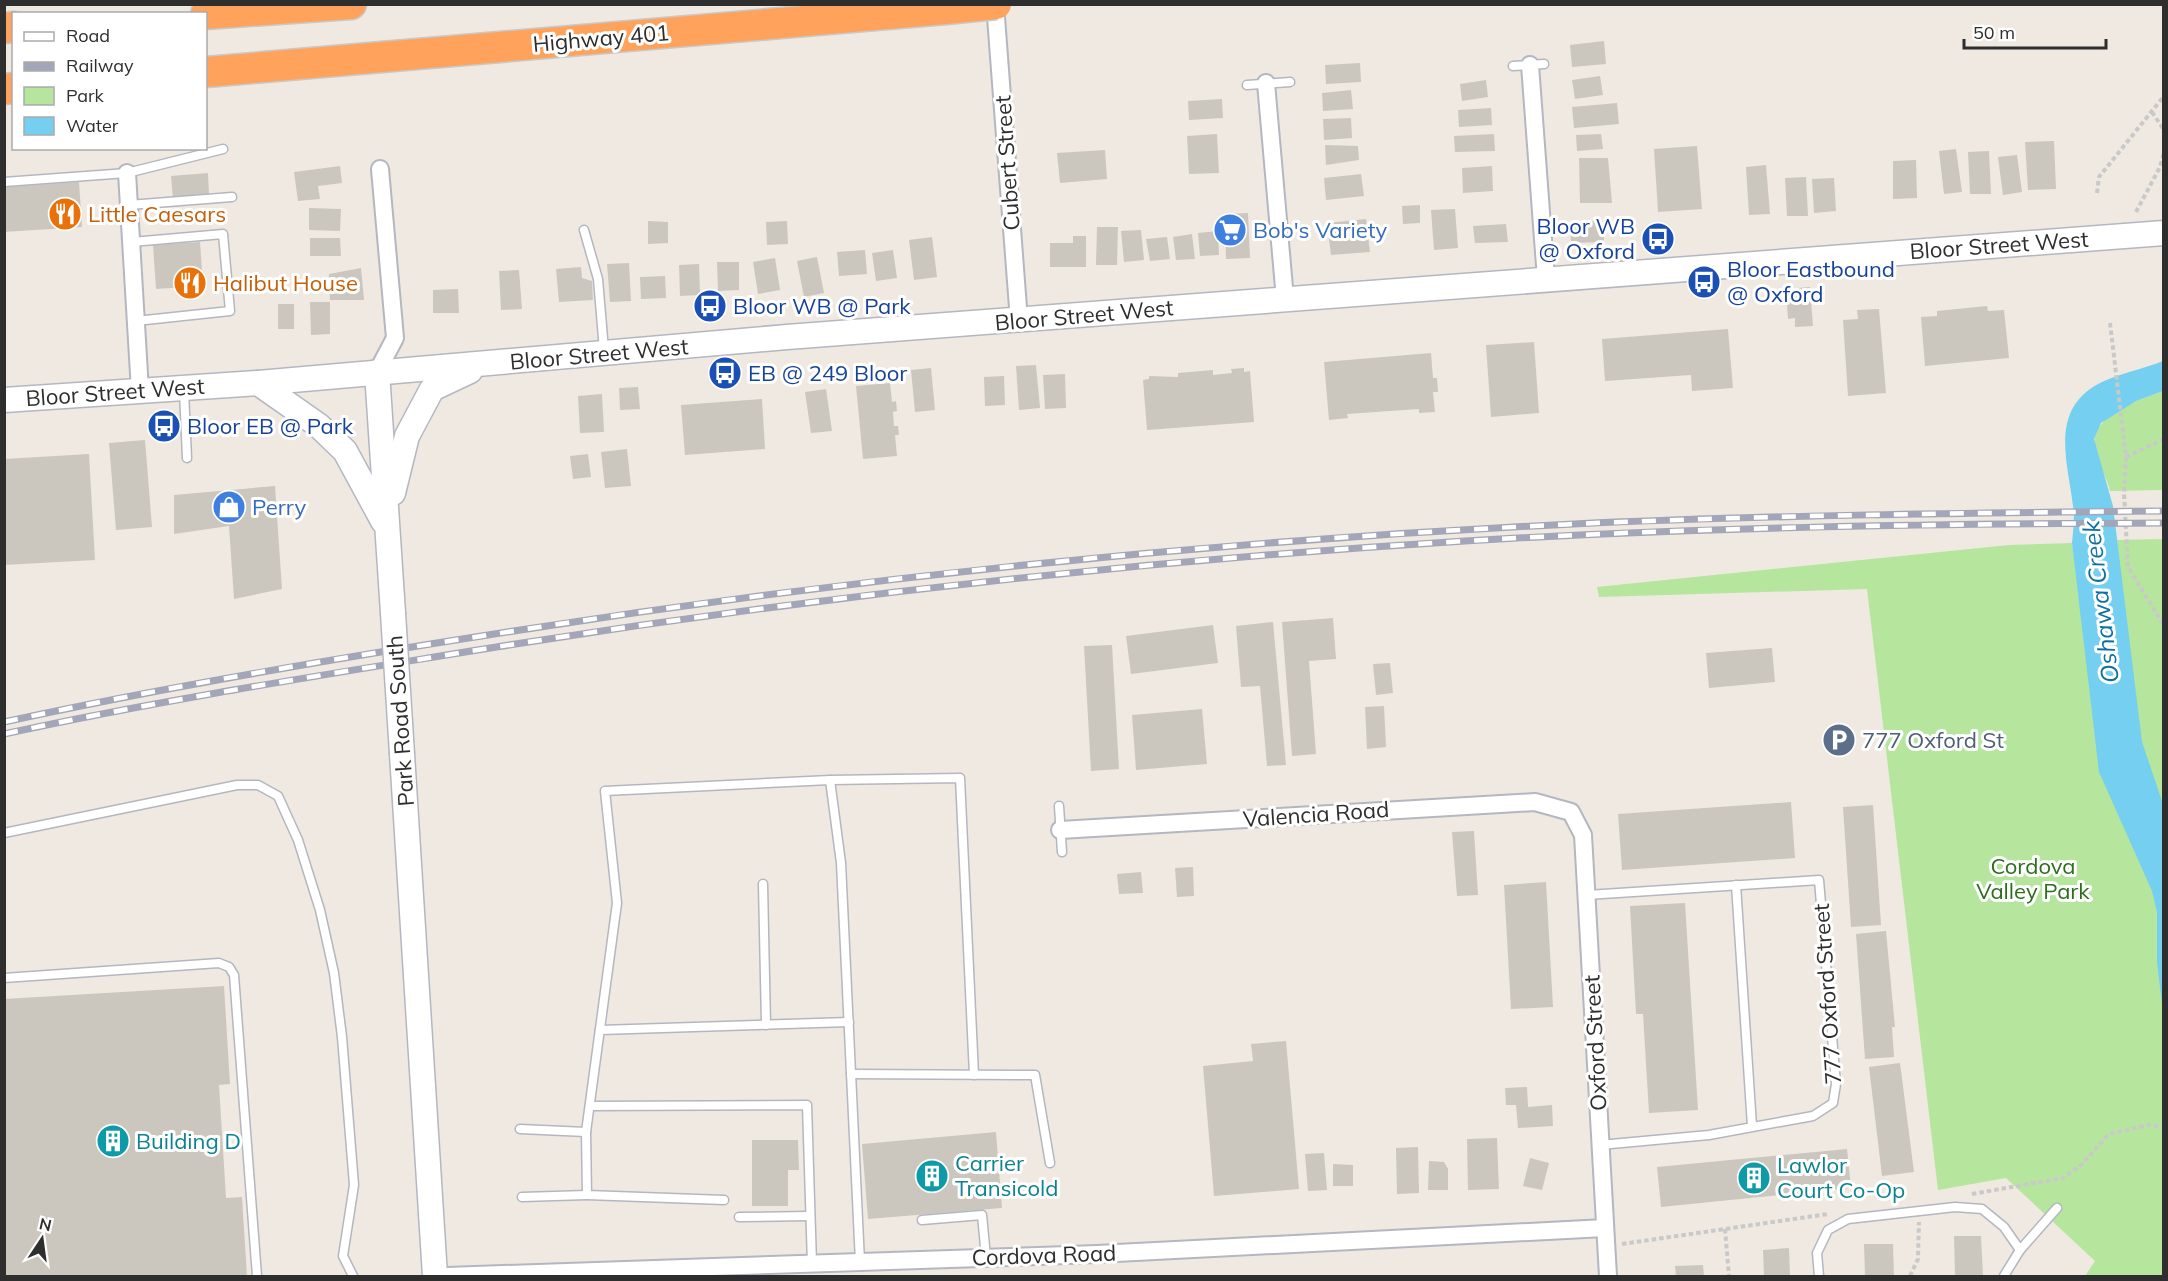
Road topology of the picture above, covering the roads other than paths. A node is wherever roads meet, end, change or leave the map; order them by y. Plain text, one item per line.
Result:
1 (351, 4) edge
2 (996, 4) edge
3 (207, 14) edge
4 (1537, 64) joint
5 (1513, 66) dead end
6 (207, 72) edge
7 (1290, 82) dead end
8 (1266, 83) junction
9 (1247, 85) dead end
10 (223, 149) dead end
11 (380, 170) dead end
12 (127, 173) junction
13 (4, 182) edge
14 (232, 197) dead end
15 (129, 205) junction
16 (584, 230) dead end
17 (2163, 233) edge
18 (132, 242) junction
19 (1546, 279) junction
20 (1285, 299) junction
21 (136, 321) junction
22 (1018, 321) junction
23 (604, 354) junction
24 (488, 364) junction
25 (377, 372) junction
26 (258, 383) junction
27 (183, 387) junction
28 (140, 391) junction
29 (4, 400) edge
30 (187, 458) dead end
31 (387, 528) junction
32 (830, 780) junction
33 (1059, 806) dead end
34 (1571, 812) joint
35 (1060, 830) junction
36 (4, 833) edge
37 (1062, 852) dead end
38 (763, 884) dead end
39 (1736, 885) junction
40 (1587, 895) junction
41 (4, 978) edge
42 (849, 1022) junction
43 (766, 1024) junction
44 (600, 1030) junction
45 (851, 1074) junction
46 (974, 1075) junction
47 (590, 1106) junction
48 (1752, 1126) junction
49 (520, 1129) dead end
50 (586, 1132) junction
51 (1600, 1145) junction
52 (1050, 1163) dead end
53 (587, 1196) junction
54 (522, 1197) dead end
55 (724, 1200) dead end
56 (2057, 1208) dead end
57 (810, 1216) junction
58 (739, 1217) dead end
59 (922, 1220) dead end
60 (1605, 1228) junction
61 (2020, 1250) junction
62 (986, 1257) junction
63 (860, 1262) junction
64 (812, 1264) junction
65 (773, 1271) edge
66 (670, 1272) edge
67 (708, 1272) edge
68 (601, 1274) edge
69 (256, 1276) edge
70 (353, 1276) edge
71 (435, 1276) edge
72 (447, 1276) edge
73 (1608, 1276) edge
74 (1818, 1276) edge
75 (2004, 1276) edge

1 - 3 highway
2 - 6 highway, Highway 401, bridge
2 - 22 street, Cubert Street
4 - 5 lane
4 - 19 street
7 - 8 lane
8 - 9 lane
8 - 20 street
10 - 12 lane
11 - 25 street
12 - 13 lane
12 - 15 street
14 - 15 lane
15 - 18 street
16 - 23 lane
17 - 19 main road, Bloor Street West
18 - 21 street
18 - 21 lane
19 - 20 main road, Bloor Street West
20 - 22 main road, Bloor Street West
21 - 28 street
22 - 23 main road, Bloor Street West
23 - 24 main road, Bloor Street West
24 - 25 main road, Bloor Street West
24 - 31 main road
25 - 26 main road, Bloor Street West
25 - 31 main road, Park Road South
26 - 27 main road, Bloor Street West
26 - 31 main road
27 - 28 main road, Bloor Street West
27 - 30 lane
28 - 29 main road, Bloor Street West
31 - 71 main road, Park Road South, bridge
32 - 42 lane
32 - 44 lane
32 - 46 lane
33 - 35 lane
34 - 35 street, Valencia Road
34 - 40 street, Oxford Street
35 - 37 lane
36 - 70 lane
38 - 43 lane
39 - 40 lane, 777 Oxford Street
39 - 48 lane
39 - 48 lane, 777 Oxford Street
40 - 51 street, Oxford Street
41 - 69 lane
42 - 43 lane
42 - 45 lane
43 - 44 lane
44 - 47 lane
45 - 46 lane
45 - 63 lane
46 - 52 lane
47 - 50 lane
47 - 57 lane
48 - 51 lane, 777 Oxford Street
49 - 50 lane
50 - 53 lane
51 - 60 street, Oxford Street
53 - 54 lane
53 - 55 lane
56 - 61 lane
57 - 58 lane
57 - 64 lane
59 - 62 lane
60 - 62 street, Cordova Road
60 - 73 street, Oxford Street
61 - 74 lane
61 - 75 lane
62 - 63 street, Cordova Road
63 - 64 street, Cordova Road
64 - 65 street, Cordova Road
65 - 67 street, Cordova Road
66 - 67 street, Cordova Road
66 - 68 street, Cordova Road
68 - 72 street, Cordova Road

